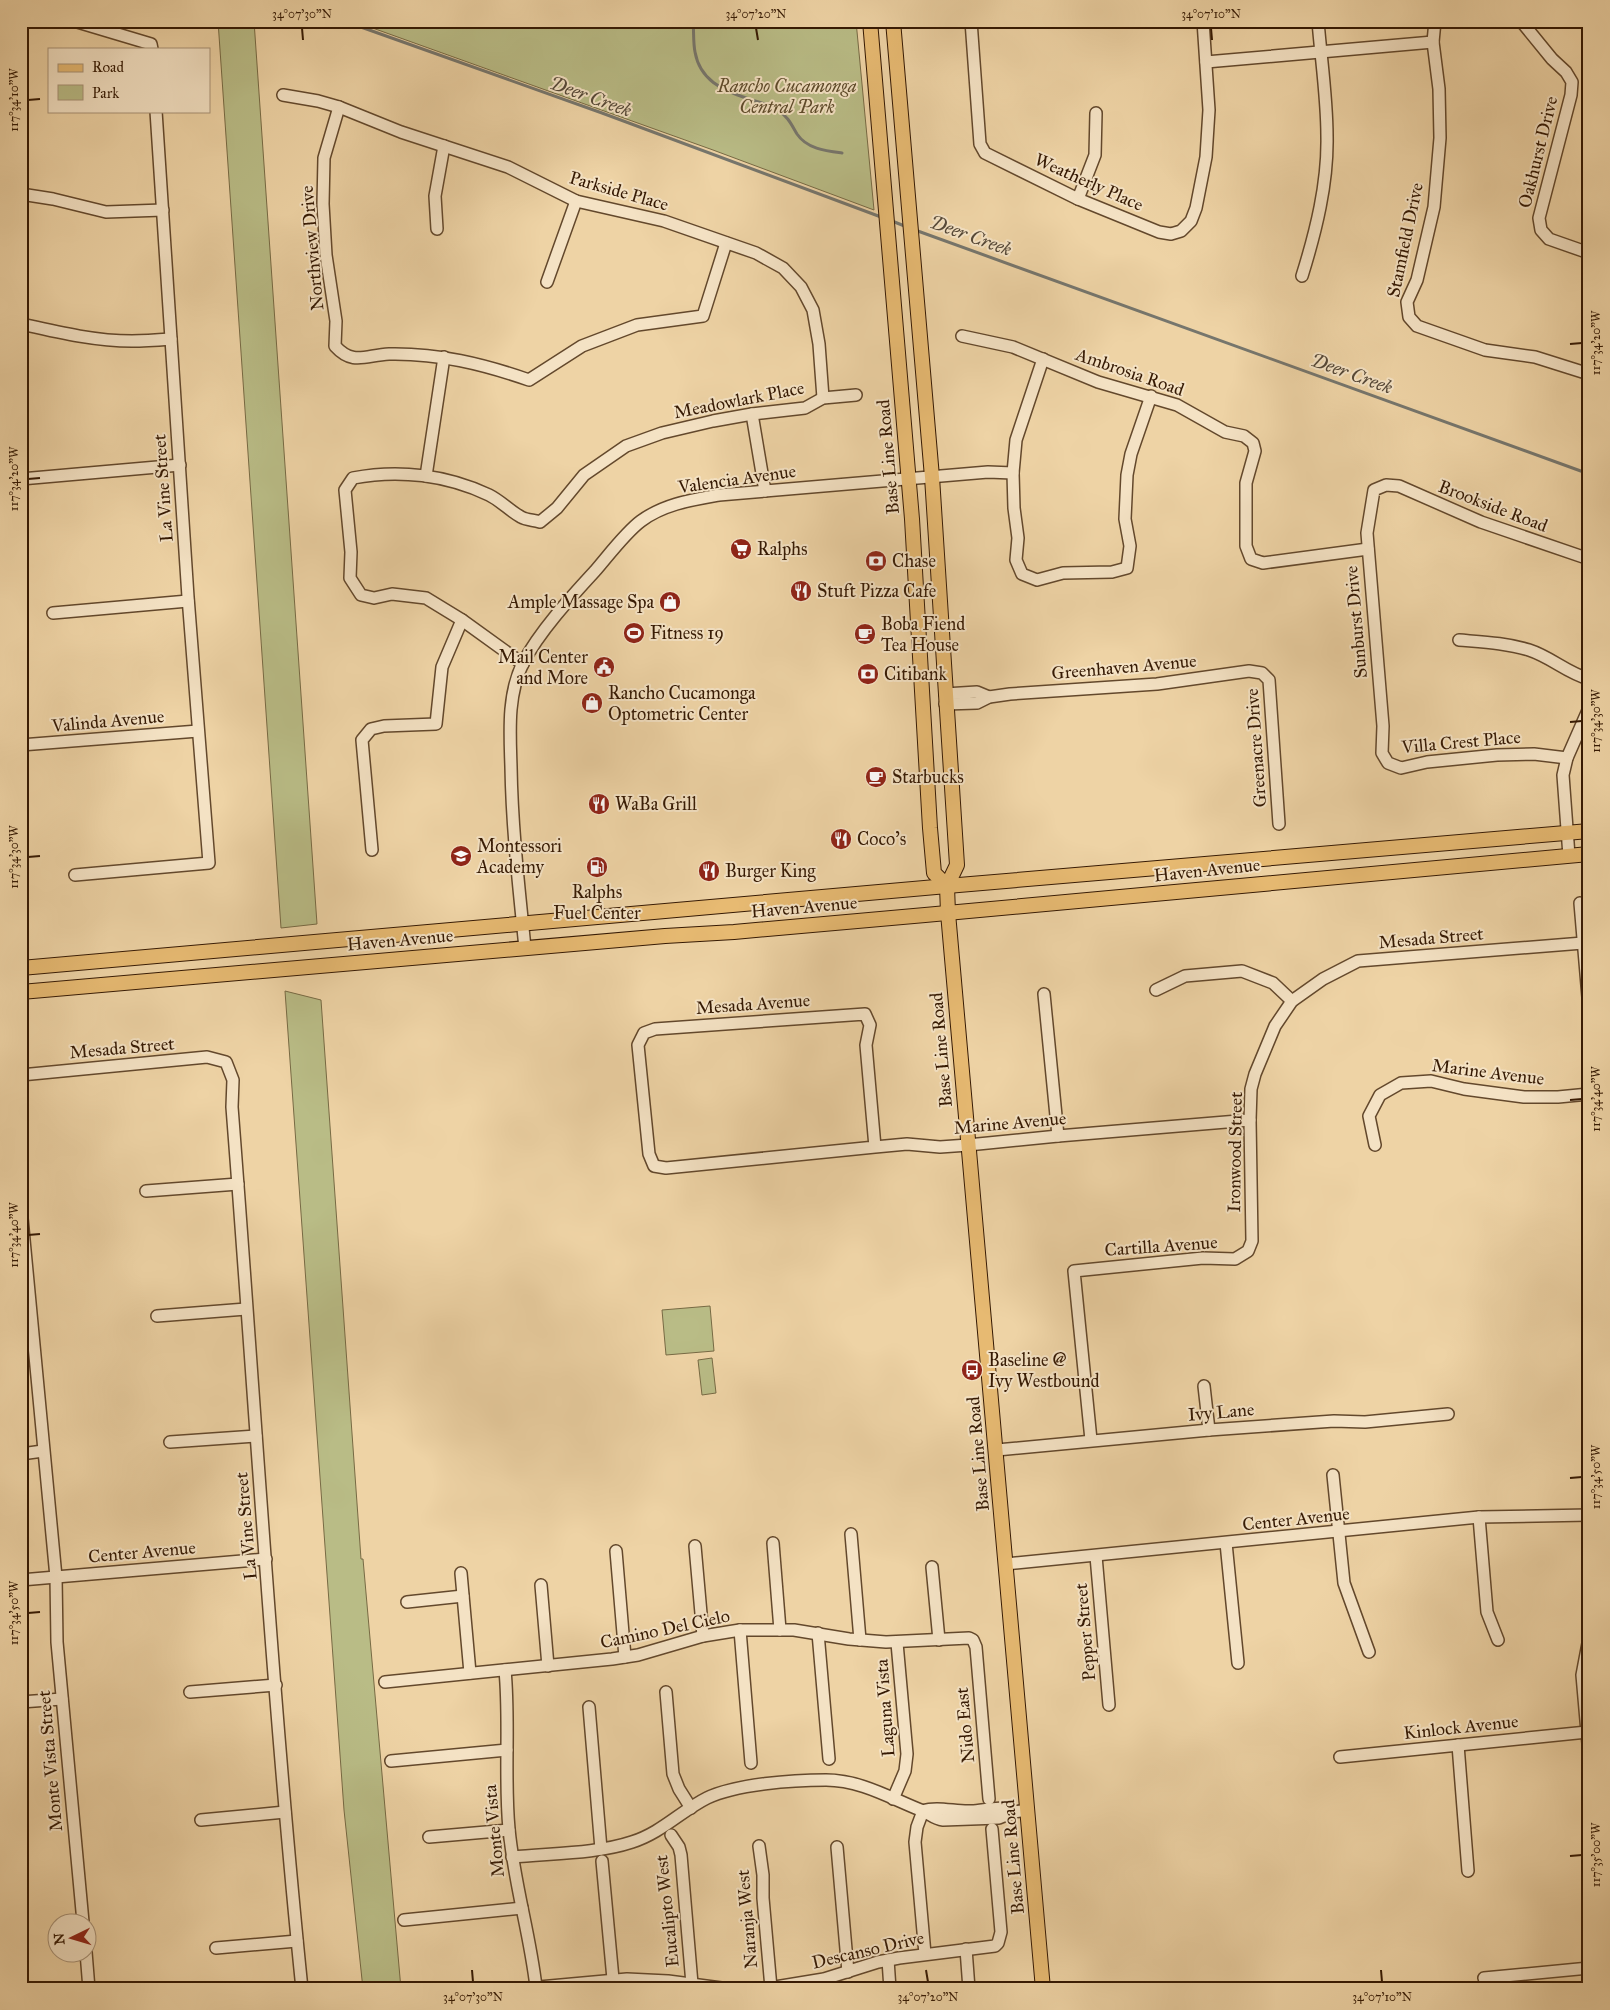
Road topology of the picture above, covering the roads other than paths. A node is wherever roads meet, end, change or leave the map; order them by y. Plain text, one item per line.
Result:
1 (74, 21) edge
2 (870, 21) edge
3 (893, 21) edge
4 (971, 21) edge
5 (1202, 21) edge
6 (1318, 21) edge
7 (1435, 21) edge
8 (1521, 21) edge
9 (1434, 42) junction
10 (152, 46) edge
11 (1320, 52) junction
12 (1206, 62) junction
13 (283, 95) dead end
14 (339, 107) junction
15 (156, 112) edge
16 (1096, 113) dead end
17 (444, 146) junction
18 (21, 194) edge
19 (1078, 199) junction
20 (576, 201) junction
21 (163, 210) junction
22 (437, 229) dead end
23 (726, 243) junction
24 (1589, 253) edge
25 (1302, 276) dead end
26 (547, 282) dead end
27 (21, 324) edge
28 (962, 336) dead end
29 (171, 339) junction
30 (444, 357) junction
31 (1043, 358) junction
32 (1589, 374) edge
33 (856, 395) dead end
34 (1151, 396) junction
35 (823, 398) junction
36 (752, 414) junction
37 (180, 465) junction
38 (1013, 473) junction
39 (426, 476) junction
40 (932, 478) junction
41 (21, 479) edge
42 (909, 479) junction
43 (1386, 485) joint
44 (765, 491) junction
45 (1368, 549) junction
46 (1589, 559) edge
47 (188, 601) junction
48 (53, 613) dead end
49 (462, 620) junction
50 (1459, 640) dead end
51 (523, 664) junction
52 (1262, 673) joint
53 (1589, 679) edge
54 (945, 699) junction
55 (1589, 708) edge
56 (198, 731) junction
57 (21, 745) edge
58 (1566, 758) junction
59 (1388, 763) joint
60 (1279, 824) dead end
61 (1589, 831) edge
62 (1567, 833) junction
63 (372, 850) dead end
64 (1589, 854) edge
65 (1569, 856) junction
66 (75, 875) dead end
67 (946, 886) junction
68 (1580, 903) dead end
69 (948, 913) junction
70 (523, 924) junction
71 (1583, 943) junction
72 (525, 948) junction
73 (21, 968) edge
74 (1156, 990) dead end
75 (21, 992) edge
76 (1044, 994) dead end
77 (1292, 1001) junction
78 (1589, 1009) edge
79 (226, 1062) joint
80 (21, 1075) edge
81 (1589, 1094) edge
82 (1250, 1120) junction
83 (1058, 1136) junction
84 (968, 1145) junction
85 (1375, 1145) dead end
86 (875, 1147) junction
87 (654, 1166) joint
88 (238, 1184) junction
89 (146, 1191) dead end
90 (21, 1208) edge
91 (1248, 1252) joint
92 (246, 1309) junction
93 (158, 1316) dead end
94 (26, 1327) edge
95 (1204, 1386) dead end
96 (1448, 1414) dead end
97 (1209, 1430) junction
98 (256, 1436) junction
99 (1091, 1440) junction
100 (170, 1442) dead end
101 (996, 1450) junction
102 (43, 1451) junction
103 (21, 1454) edge
104 (1333, 1475) dead end
105 (1589, 1516) edge
106 (1479, 1517) junction
107 (1339, 1532) junction
108 (851, 1534) dead end
109 (773, 1542) dead end
110 (1226, 1543) junction
111 (695, 1546) dead end
112 (616, 1551) dead end
113 (1096, 1556) junction
114 (266, 1559) junction
115 (1006, 1564) junction
116 (932, 1567) dead end
117 (462, 1573) dead end
118 (56, 1577) junction
119 (21, 1580) edge
120 (541, 1585) dead end
121 (463, 1596) junction
122 (407, 1602) dead end
123 (740, 1630) junction
124 (780, 1630) junction
125 (818, 1633) junction
126 (703, 1636) junction
127 (1589, 1638) edge
128 (860, 1640) junction
129 (939, 1640) junction
130 (1498, 1640) dead end
131 (897, 1643) junction
132 (976, 1647) joint
133 (1369, 1652) dead end
134 (626, 1657) junction
135 (1238, 1664) dead end
136 (548, 1666) junction
137 (505, 1670) junction
138 (470, 1674) junction
139 (385, 1682) dead end
140 (276, 1685) junction
141 (190, 1692) dead end
142 (666, 1692) dead end
143 (62, 1699) junction
144 (21, 1702) edge
145 (1109, 1705) dead end
146 (589, 1707) dead end
147 (1587, 1732) junction
148 (1458, 1745) junction
149 (507, 1750) junction
150 (1589, 1755) edge
151 (1340, 1757) dead end
152 (829, 1758) dead end
153 (391, 1761) dead end
154 (751, 1763) dead end
155 (893, 1799) junction
156 (989, 1799) dead end
157 (691, 1808) junction
158 (923, 1811) junction
159 (1021, 1811) junction
160 (285, 1812) junction
161 (200, 1820) dead end
162 (992, 1829) dead end
163 (510, 1830) junction
164 (672, 1836) dead end
165 (429, 1837) dead end
166 (758, 1846) dead end
167 (837, 1847) dead end
168 (601, 1849) junction
169 (512, 1857) junction
170 (602, 1861) dead end
171 (1468, 1871) dead end
172 (522, 1908) junction
173 (82, 1912) edge
174 (404, 1920) dead end
175 (297, 1941) junction
176 (216, 1948) dead end
177 (966, 1949) junction
178 (925, 1954) junction
179 (888, 1960) junction
180 (87, 1962) edge
181 (1589, 1968) edge
182 (848, 1972) junction
183 (1484, 1978) dead end
184 (613, 1979) junction
185 (654, 1984) edge
186 (692, 1984) junction
187 (812, 1985) edge
188 (575, 1986) edge
189 (536, 1987) junction
190 (771, 1988) edge
191 (89, 1989) edge
192 (302, 1989) edge
193 (517, 1989) edge
194 (729, 1989) edge
195 (763, 1989) edge
196 (890, 1989) edge
197 (969, 1989) edge
198 (1043, 1989) edge

1 - 10 street
2 - 42 main road, Base Line Road
3 - 40 main road
4 - 19 street, Weatherly Place
5 - 12 street
6 - 11 street
7 - 9 street, Stamfield Drive
8 - 24 street, Oakhurst Drive
9 - 11 street
9 - 32 street, Stamfield Drive
11 - 12 street
11 - 25 street
12 - 19 street, Weatherly Place
13 - 14 street, Parkside Place
14 - 17 street, Parkside Place
14 - 30 street, Northview Drive
15 - 21 street, La Vine Street
16 - 19 street
17 - 20 street, Parkside Place
17 - 22 street
18 - 21 street
20 - 23 street, Parkside Place
20 - 26 street
21 - 29 street, La Vine Street
23 - 30 street
23 - 35 street, Parkside Place
27 - 29 street
28 - 31 street, Ambrosia Road
29 - 37 street, La Vine Street
30 - 39 street
31 - 34 street, Ambrosia Road
31 - 38 street
33 - 35 street, Meadowlark Place
34 - 38 street
34 - 45 street, Ambrosia Road
35 - 36 street, Meadowlark Place
36 - 39 street, Meadowlark Place
36 - 44 street
37 - 41 street
37 - 47 street, La Vine Street
38 - 40 street, Valencia Avenue
39 - 49 street
40 - 42 street, Valencia Avenue
40 - 54 main road
42 - 44 street, Valencia Avenue
42 - 67 main road, Base Line Road
43 - 45 street, Sunburst Drive
43 - 46 street, Brookside Road
44 - 51 street, Valencia Avenue
45 - 59 street, Sunburst Drive
47 - 48 street
47 - 56 street, La Vine Street
49 - 51 street
49 - 63 street
50 - 53 street
51 - 70 street, Valencia Avenue
52 - 54 street, Greenhaven Avenue
52 - 60 street, Greenacre Drive
54 - 67 main road
55 - 58 street
56 - 57 street, Valinda Avenue
56 - 66 street, La Vine Street
58 - 59 street, Villa Crest Place
58 - 62 street
61 - 62 main road, Haven Avenue
62 - 65 street
62 - 67 main road, Haven Avenue
64 - 65 main road, Haven Avenue
65 - 69 main road, Haven Avenue
67 - 69 main road, Base Line Road
67 - 70 main road, Haven Avenue
68 - 71 street
69 - 72 main road, Haven Avenue
69 - 84 main road, Base Line Road
70 - 72 street, Valencia Avenue
70 - 73 main road, Haven Avenue
71 - 77 street, Mesada Street
71 - 78 street
72 - 75 main road, Haven Avenue
74 - 77 street
76 - 83 street
77 - 82 street, Ironwood Street
79 - 80 street, Mesada Street
79 - 88 street, La Vine Street
81 - 85 street, Marine Avenue
82 - 83 street, Marine Avenue
82 - 91 street, Ironwood Street
83 - 84 street, Marine Avenue
84 - 86 street, Marine Avenue
84 - 101 main road, Base Line Road
86 - 87 street, Marine Avenue
86 - 87 street, Mesada Avenue
88 - 89 street
88 - 92 street, La Vine Street
90 - 94 street, Monte Vista Street
91 - 99 street, Cartilla Avenue
92 - 93 street
92 - 98 street, La Vine Street
94 - 102 street, Monte Vista Street
95 - 97 street
96 - 97 street, Ivy Lane
97 - 99 street, Ivy Lane
98 - 100 street
98 - 114 street, La Vine Street
99 - 101 street, Ivy Lane
101 - 115 main road, Base Line Road
102 - 103 street
102 - 118 street, Monte Vista Street
104 - 107 street
105 - 106 street, Center Avenue
106 - 107 street, Center Avenue
106 - 130 street
107 - 110 street, Center Avenue
107 - 133 street
108 - 128 street
109 - 124 street
110 - 113 street, Center Avenue
110 - 135 street
111 - 126 street
112 - 134 street
113 - 115 street, Center Avenue
113 - 145 street, Pepper Street
114 - 118 street, Center Avenue
114 - 140 street, La Vine Street
115 - 159 main road, Base Line Road
116 - 129 street
117 - 121 street
118 - 119 street, Center Avenue
118 - 143 street, Monte Vista Street
120 - 136 street
121 - 122 street
121 - 138 street
123 - 124 street, Camino Del Cielo
123 - 126 street, Camino Del Cielo
123 - 154 street
124 - 125 street, Camino Del Cielo
125 - 128 street, Camino Del Cielo
125 - 152 street
126 - 134 street, Camino Del Cielo
127 - 147 street
128 - 131 street, Camino Del Cielo
129 - 131 street, Camino Del Cielo
129 - 132 street, Camino Del Cielo
131 - 155 street, Laguna Vista
132 - 156 street, Nido East
134 - 136 street, Camino Del Cielo
136 - 137 street, Camino Del Cielo
137 - 138 street, Camino Del Cielo
137 - 149 street, Monte Vista
138 - 139 street, Camino Del Cielo
140 - 141 street
140 - 160 street, La Vine Street
142 - 157 street
143 - 144 street
143 - 173 street, Monte Vista Street
146 - 168 street
147 - 148 street, Kinlock Avenue
147 - 150 street
148 - 151 street, Kinlock Avenue
148 - 171 street
149 - 153 street
149 - 163 street, Monte Vista
155 - 157 street
155 - 158 street
157 - 168 street
158 - 159 street
158 - 159 street
158 - 178 street
159 - 198 main road, Base Line Road
160 - 161 street
160 - 175 street, La Vine Street
162 - 177 street, Descanso Drive
163 - 165 street
163 - 169 street, Monte Vista
164 - 186 street, Eucalipto West
166 - 190 street, Naranja West
167 - 182 street
168 - 169 street
169 - 172 street, Monte Vista
170 - 184 street
172 - 174 street
172 - 189 street, Monte Vista
175 - 176 street
175 - 192 street, La Vine Street
177 - 178 street, Descanso Drive
177 - 197 street
178 - 179 street, Descanso Drive
179 - 182 street, Descanso Drive
179 - 196 street
180 - 191 street
181 - 183 street
182 - 187 street, Descanso Drive
184 - 185 street
184 - 188 street
185 - 186 street
186 - 194 street
187 - 190 street, Descanso Drive
188 - 189 street
189 - 193 street
190 - 195 street, Descanso Drive

